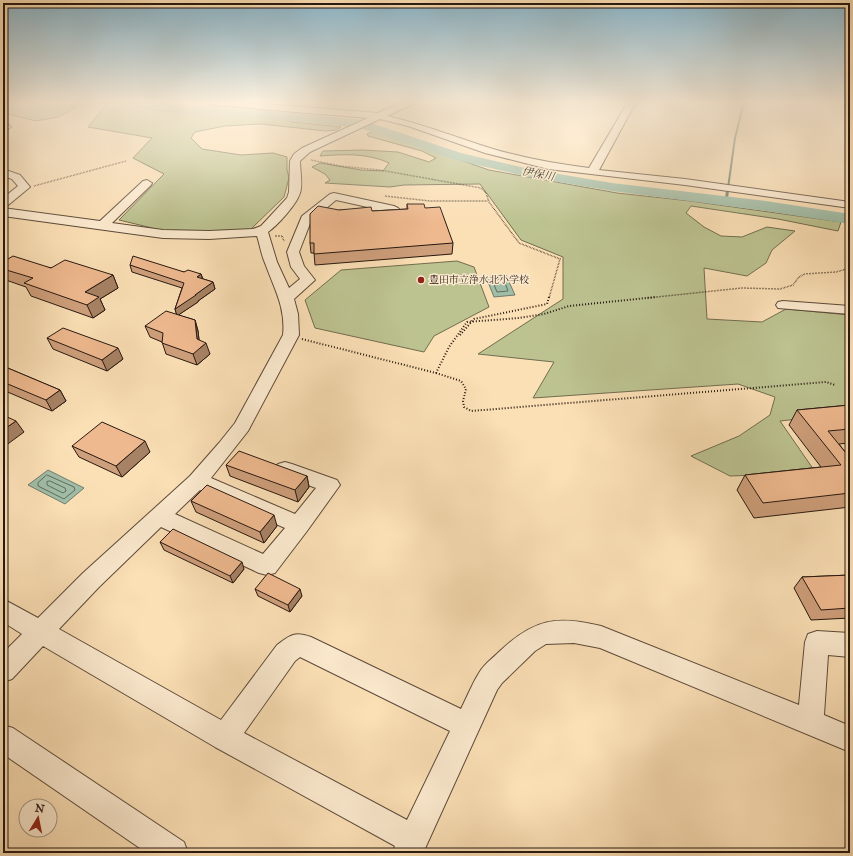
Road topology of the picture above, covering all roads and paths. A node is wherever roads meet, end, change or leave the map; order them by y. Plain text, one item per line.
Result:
1 (326, 142) edge
2 (459, 142) edge
3 (609, 142) edge
4 (305, 154) junction
5 (126, 161) dead end
6 (592, 172) junction
7 (4, 173) edge
8 (147, 183) dead end
9 (24, 188) junction
10 (379, 195) dead end
11 (488, 201) junction
12 (3, 204) edge
13 (850, 205) edge
14 (316, 210) junction
15 (3, 212) edge
16 (334, 213) edge
17 (348, 213) edge
18 (103, 225) junction
19 (261, 231) junction
20 (850, 268) edge
21 (286, 298) junction
22 (784, 304) dead end
23 (850, 310) edge
24 (290, 335) junction
25 (449, 347) junction
26 (436, 374) junction
27 (835, 385) dead end
28 (226, 448) junction
29 (248, 455) edge
30 (270, 463) edge
31 (197, 481) junction
32 (160, 517) junction
33 (300, 525) junction
34 (3, 610) edge
35 (40, 631) junction
36 (850, 645) edge
37 (3, 670) edge
38 (810, 722) junction
39 (468, 726) junction
40 (225, 737) junction
41 (3, 738) edge
42 (850, 739) edge
43 (410, 847) edge
44 (173, 853) edge

1 - 4 street
2 - 6 street
3 - 6 street
4 - 11 path
4 - 19 street
5 - 9 path
6 - 13 street
7 - 9 street
8 - 18 street
9 - 12 street
10 - 11 path
11 - 25 path
14 - 16 street
14 - 17 street
14 - 21 street
15 - 18 street
18 - 19 street
19 - 21 street
20 - 25 path
21 - 24 street
22 - 23 street
24 - 26 path
24 - 28 street
25 - 26 path
26 - 27 path
28 - 29 street
28 - 31 street
30 - 33 street
31 - 32 street
31 - 33 street
32 - 33 street
32 - 35 street
34 - 35 street
35 - 37 street
35 - 40 street
36 - 38 street
38 - 39 street
38 - 42 street
39 - 40 street
39 - 43 street
40 - 43 street
41 - 44 street

